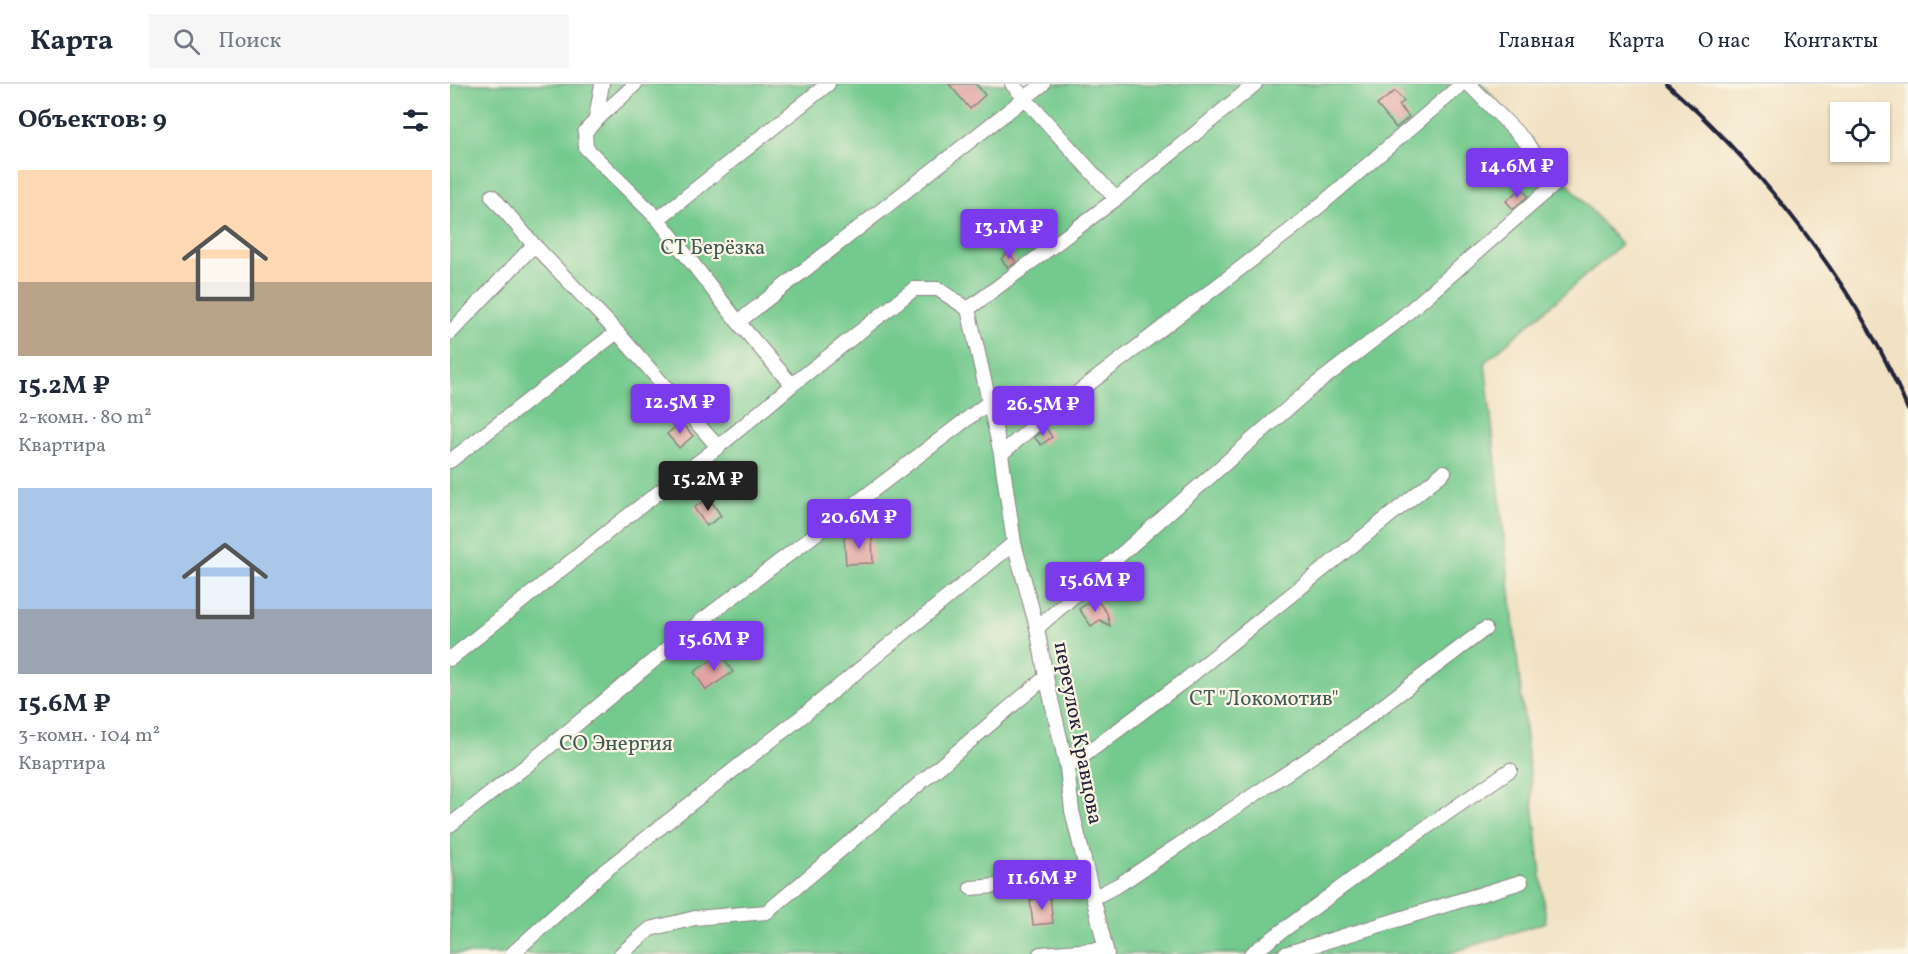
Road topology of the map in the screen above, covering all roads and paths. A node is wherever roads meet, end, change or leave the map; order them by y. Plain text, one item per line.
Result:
1 (602, 84) edge
2 (635, 84) edge
3 (828, 84) edge
4 (1012, 84) edge
5 (1043, 84) edge
6 (1255, 84) edge
7 (1462, 84) edge
8 (1470, 84) edge
9 (1025, 99) junction
10 (596, 118) junction
11 (492, 196) dead end
12 (1116, 199) junction
13 (658, 219) junction
14 (534, 244) junction
15 (968, 309) junction
16 (738, 322) junction
17 (617, 332) junction
18 (450, 333) edge
19 (792, 385) junction
20 (988, 403) junction
21 (718, 447) junction
22 (1001, 453) junction
23 (450, 461) edge
24 (1444, 472) dead end
25 (1014, 543) junction
26 (1037, 628) junction
27 (1485, 629) dead end
28 (450, 659) edge
29 (1046, 677) junction
30 (1067, 768) junction
31 (1510, 770) dead end
32 (450, 825) edge
33 (1087, 879) junction
34 (1521, 882) dead end
35 (971, 888) dead end
36 (1093, 898) junction
37 (1106, 952) edge
38 (512, 954) edge
39 (621, 954) edge
40 (1040, 954) edge
41 (1251, 954) edge
42 (1285, 954) edge

1 - 10 street
2 - 10 street
3 - 13 street
4 - 9 street
5 - 9 street
6 - 12 street
7 - 22 street
8 - 26 street
9 - 12 street
9 - 16 street
10 - 13 street
11 - 14 street
12 - 15 street
13 - 16 street
14 - 17 street
14 - 18 street
15 - 19 street
15 - 20 street, переулок Кравцова
16 - 19 street
17 - 21 street
17 - 23 street
19 - 21 street
20 - 22 street, переулок Кравцова
20 - 32 street
21 - 28 street
22 - 25 street, переулок Кравцова
24 - 30 street
25 - 26 street, переулок Кравцова
25 - 38 street
26 - 29 street, переулок Кравцова
27 - 36 street
29 - 30 street, переулок Кравцова
29 - 39 street
30 - 33 street, переулок Кравцова
31 - 41 street
33 - 35 street
33 - 36 street, переулок Кравцова
34 - 42 street
36 - 37 street, переулок Кравцова
37 - 40 street

